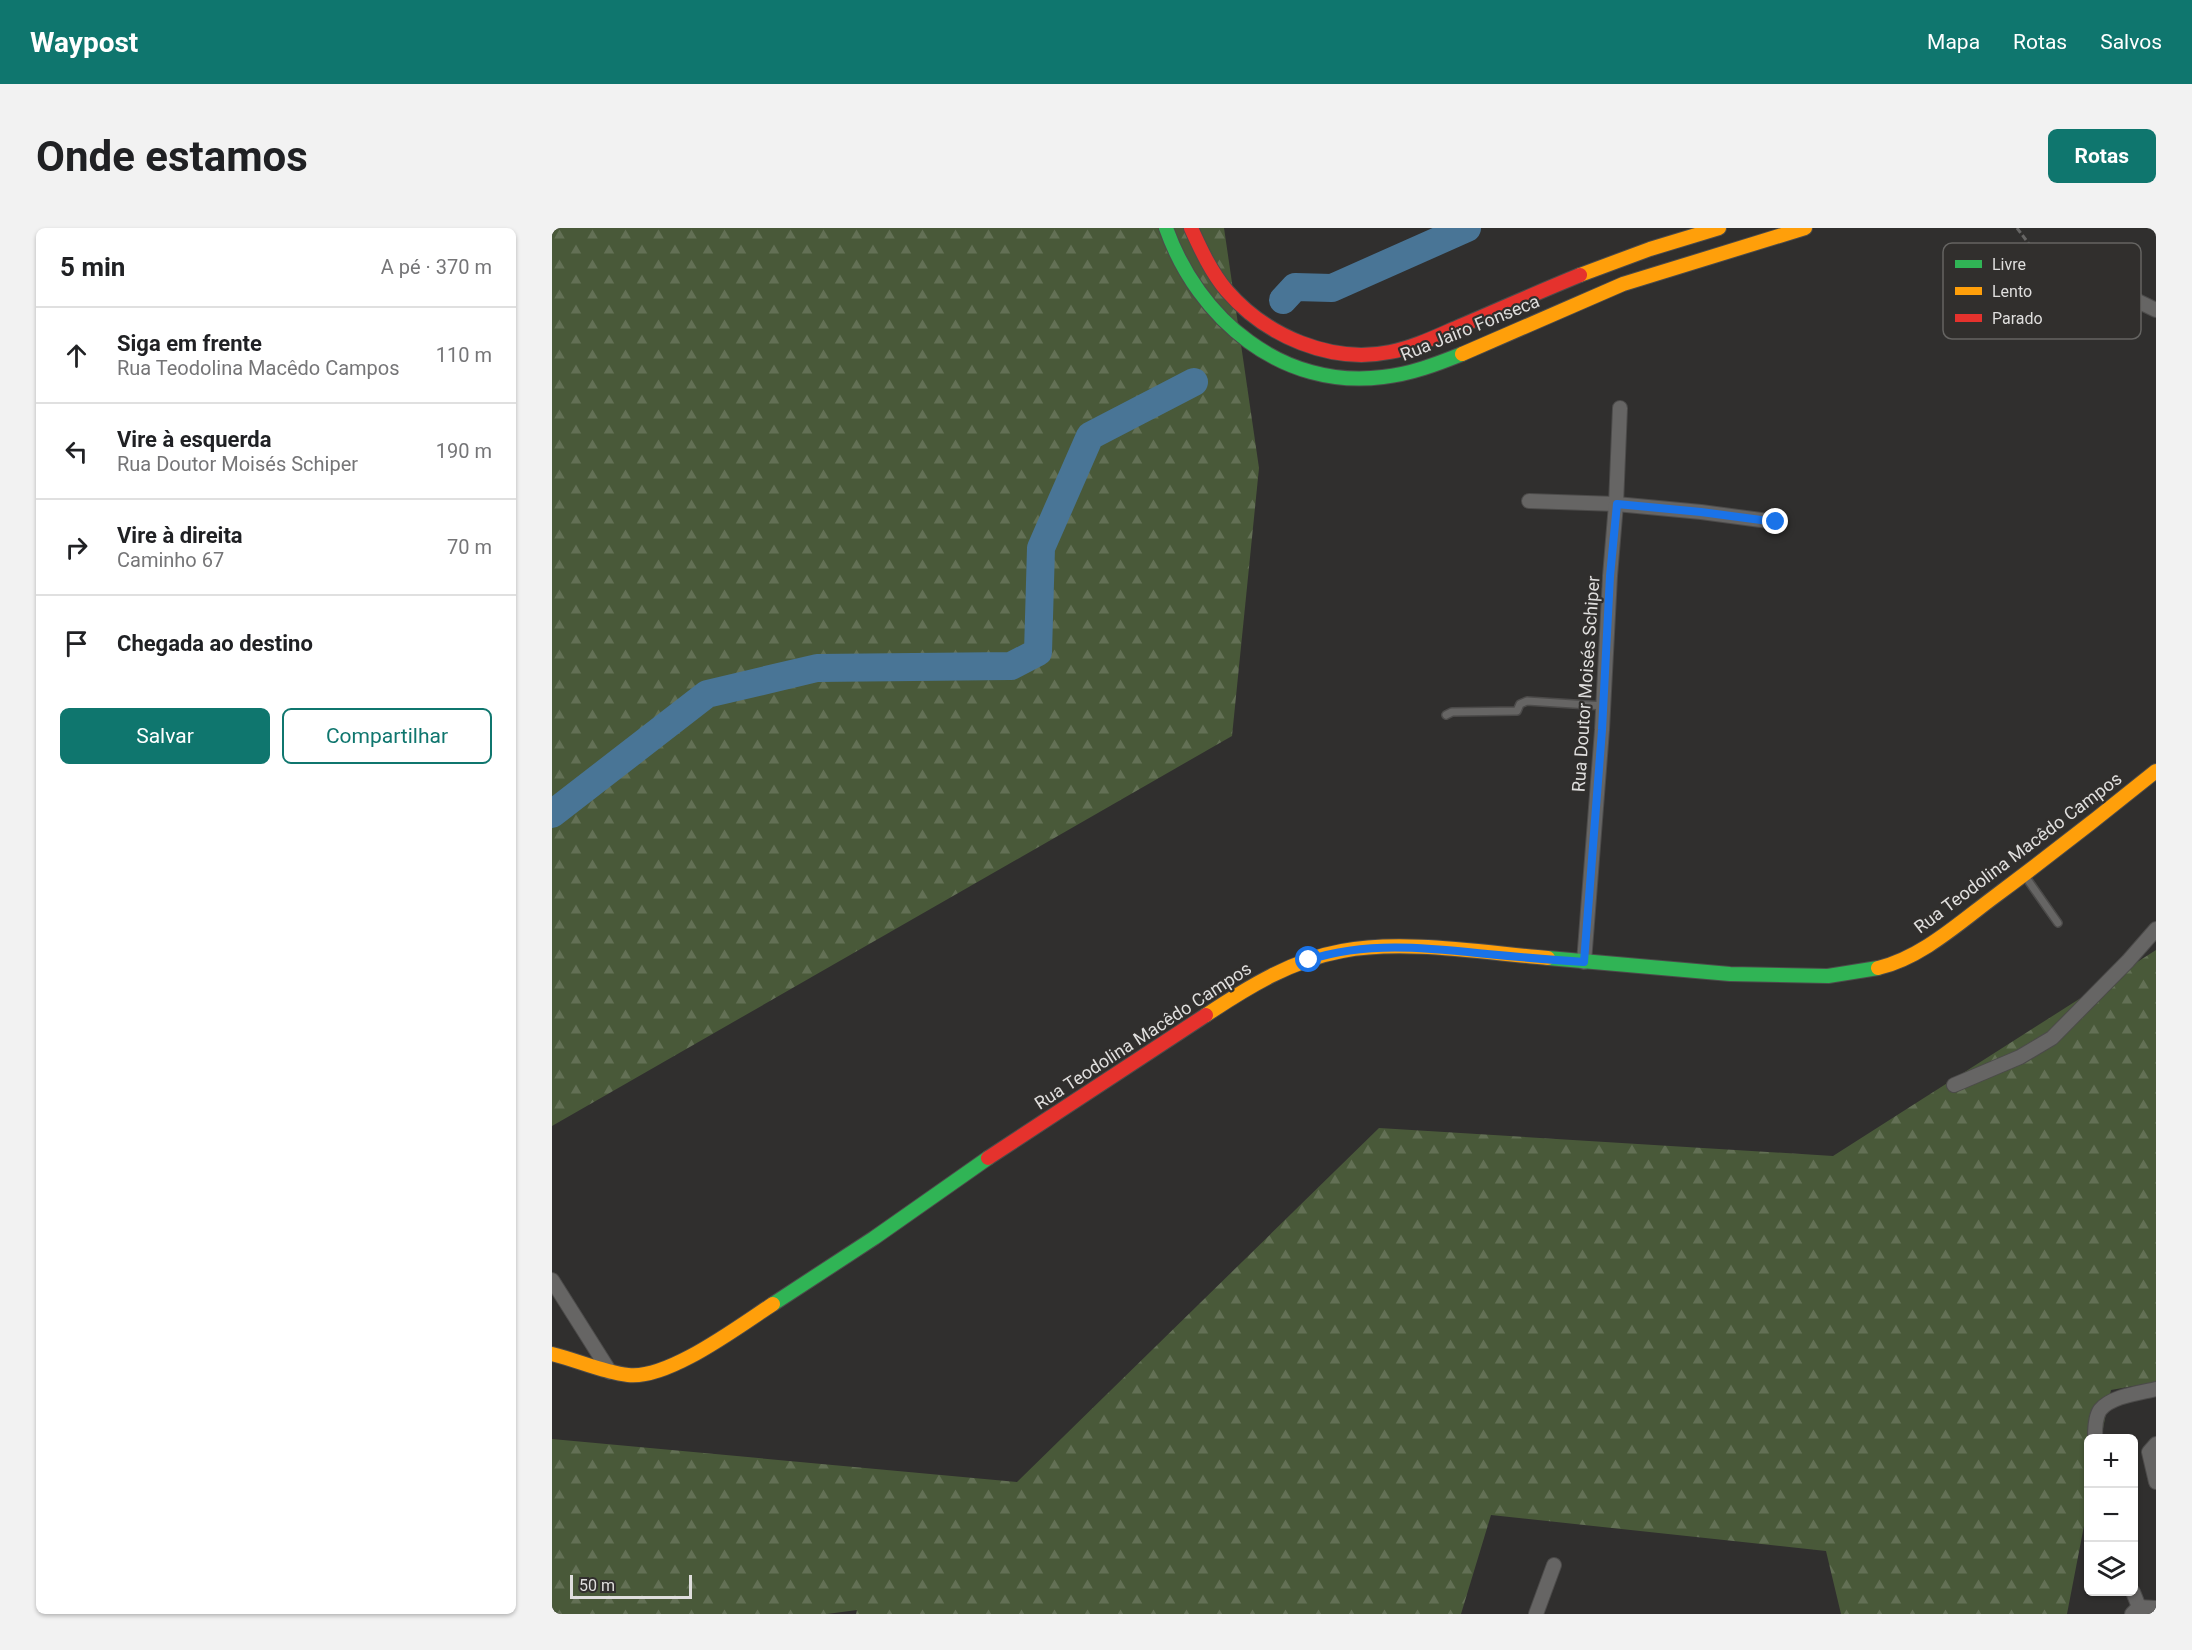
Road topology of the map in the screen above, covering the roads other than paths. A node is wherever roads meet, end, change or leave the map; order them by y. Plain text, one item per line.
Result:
1 (1166, 228) edge
2 (1191, 228) edge
3 (1719, 228) edge
4 (1805, 228) edge
5 (2141, 303) edge
6 (2156, 310) edge
7 (1620, 408) dead end
8 (1529, 501) dead end
9 (1617, 504) junction
10 (1776, 522) dead end
11 (1604, 706) junction
12 (1446, 715) dead end
13 (2156, 771) edge
14 (2023, 874) junction
15 (2058, 923) dead end
16 (2156, 929) edge
17 (1584, 962) junction
18 (1954, 1085) dead end
19 (552, 1280) edge
20 (552, 1354) edge
21 (610, 1372) junction
22 (2156, 1389) edge
23 (2095, 1434) edge
24 (2156, 1444) edge
25 (2156, 1482) edge
26 (1554, 1565) dead end
27 (2156, 1608) edge
28 (2135, 1610) edge
29 (1536, 1614) edge

1 - 4 street, Rua Jairo Fonseca
2 - 3 street, Rua Jairo Fonseca
5 - 6 street
7 - 9 street, Rua Doutor Moisés Schiper
8 - 9 street
9 - 10 street
9 - 11 street, Rua Doutor Moisés Schiper
11 - 12 lane
11 - 17 street, Rua Doutor Moisés Schiper
13 - 14 street, Rua Teodolina Macêdo Campos
14 - 15 lane
14 - 17 street, Rua Teodolina Macêdo Campos
16 - 18 street
17 - 21 street, Rua Teodolina Macêdo Campos
19 - 21 street
20 - 21 street, Rua Teodolina Macêdo Campos
22 - 23 street
24 - 25 street
26 - 29 street
27 - 28 street

